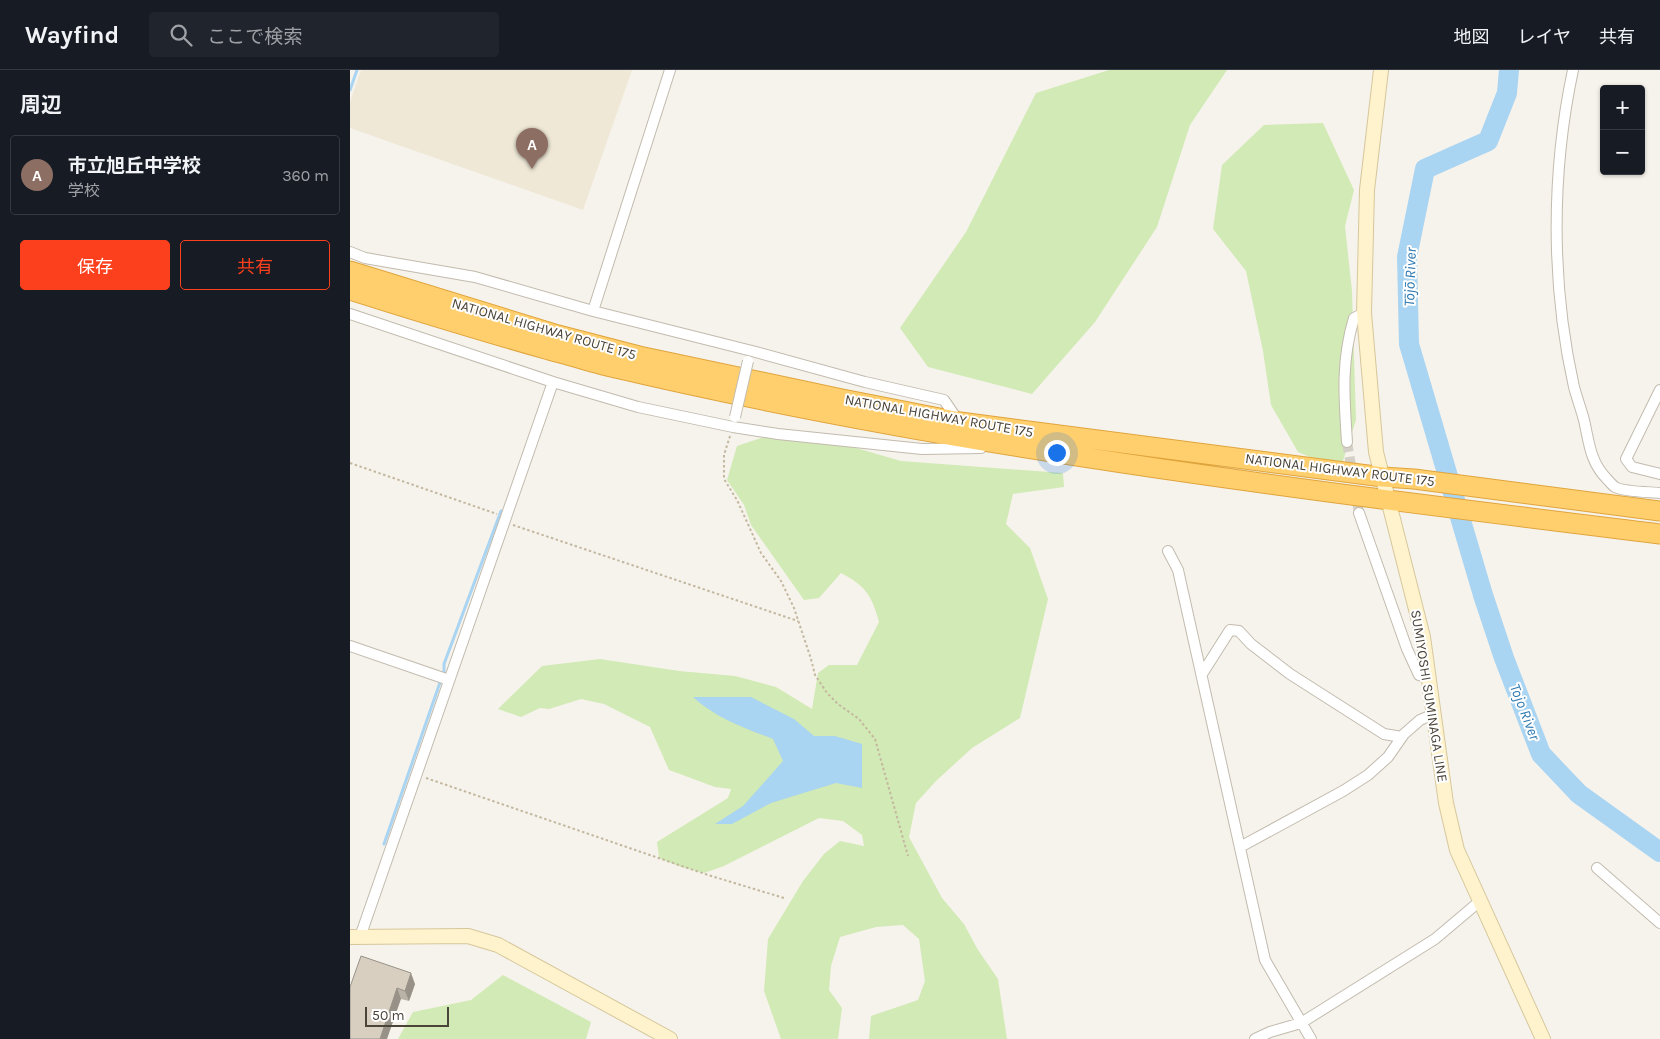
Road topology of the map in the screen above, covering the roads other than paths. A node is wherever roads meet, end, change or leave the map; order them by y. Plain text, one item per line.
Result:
1 (670, 70) edge
2 (1381, 70) edge
3 (1573, 70) edge
4 (350, 252) edge
5 (350, 271) edge
6 (350, 290) edge
7 (593, 311) junction
8 (1364, 312) junction
9 (350, 314) edge
10 (750, 356) junction
11 (553, 382) junction
12 (1660, 390) edge
13 (734, 422) junction
14 (960, 422) junction
15 (1347, 442) tunnel mouth
16 (1024, 446) junction
17 (1660, 474) edge
18 (1382, 477) junction
19 (1660, 493) edge
20 (1388, 500) junction
21 (1660, 511) edge
22 (1359, 513) tunnel mouth
23 (1660, 534) edge
24 (1168, 551) dead end
25 (350, 646) edge
26 (1202, 674) junction
27 (1429, 677) junction
28 (449, 680) junction
29 (1434, 714) junction
30 (1402, 737) junction
31 (1240, 847) junction
32 (1597, 868) dead end
33 (1480, 901) junction
34 (1660, 923) edge
35 (355, 937) edge
36 (1302, 1023) junction
37 (670, 1039) edge
38 (1255, 1039) edge
39 (1311, 1039) edge
40 (1543, 1039) edge

1 - 7 street
2 - 8 main road, SUMIYOSHI SUMINAGA LINE
3 - 19 street
4 - 7 street
5 - 14 highway, NATIONAL HIGHWAY ROUTE 175
6 - 16 highway, NATIONAL HIGHWAY ROUTE 175
7 - 10 street
8 - 15 street
8 - 18 main road, SUMIYOSHI SUMINAGA LINE
9 - 11 street
10 - 13 street, bridge
10 - 14 street
11 - 13 street
11 - 28 street
12 - 17 street
13 - 16 street
14 - 18 highway, NATIONAL HIGHWAY ROUTE 175
16 - 20 highway, NATIONAL HIGHWAY ROUTE 175
18 - 20 main road, SUMIYOSHI SUMINAGA LINE
18 - 21 highway, NATIONAL HIGHWAY ROUTE 175
20 - 23 highway, NATIONAL HIGHWAY ROUTE 175
20 - 27 main road, SUMIYOSHI SUMINAGA LINE
22 - 27 street
24 - 26 street
25 - 28 street
26 - 30 street
26 - 31 street
27 - 29 main road, SUMIYOSHI SUMINAGA LINE
28 - 35 street
29 - 30 street
29 - 33 main road, SUMIYOSHI SUMINAGA LINE
30 - 31 street
31 - 36 street
32 - 34 street
33 - 36 street
33 - 40 main road, SUMIYOSHI SUMINAGA LINE
35 - 37 main road
36 - 38 street
36 - 39 street

